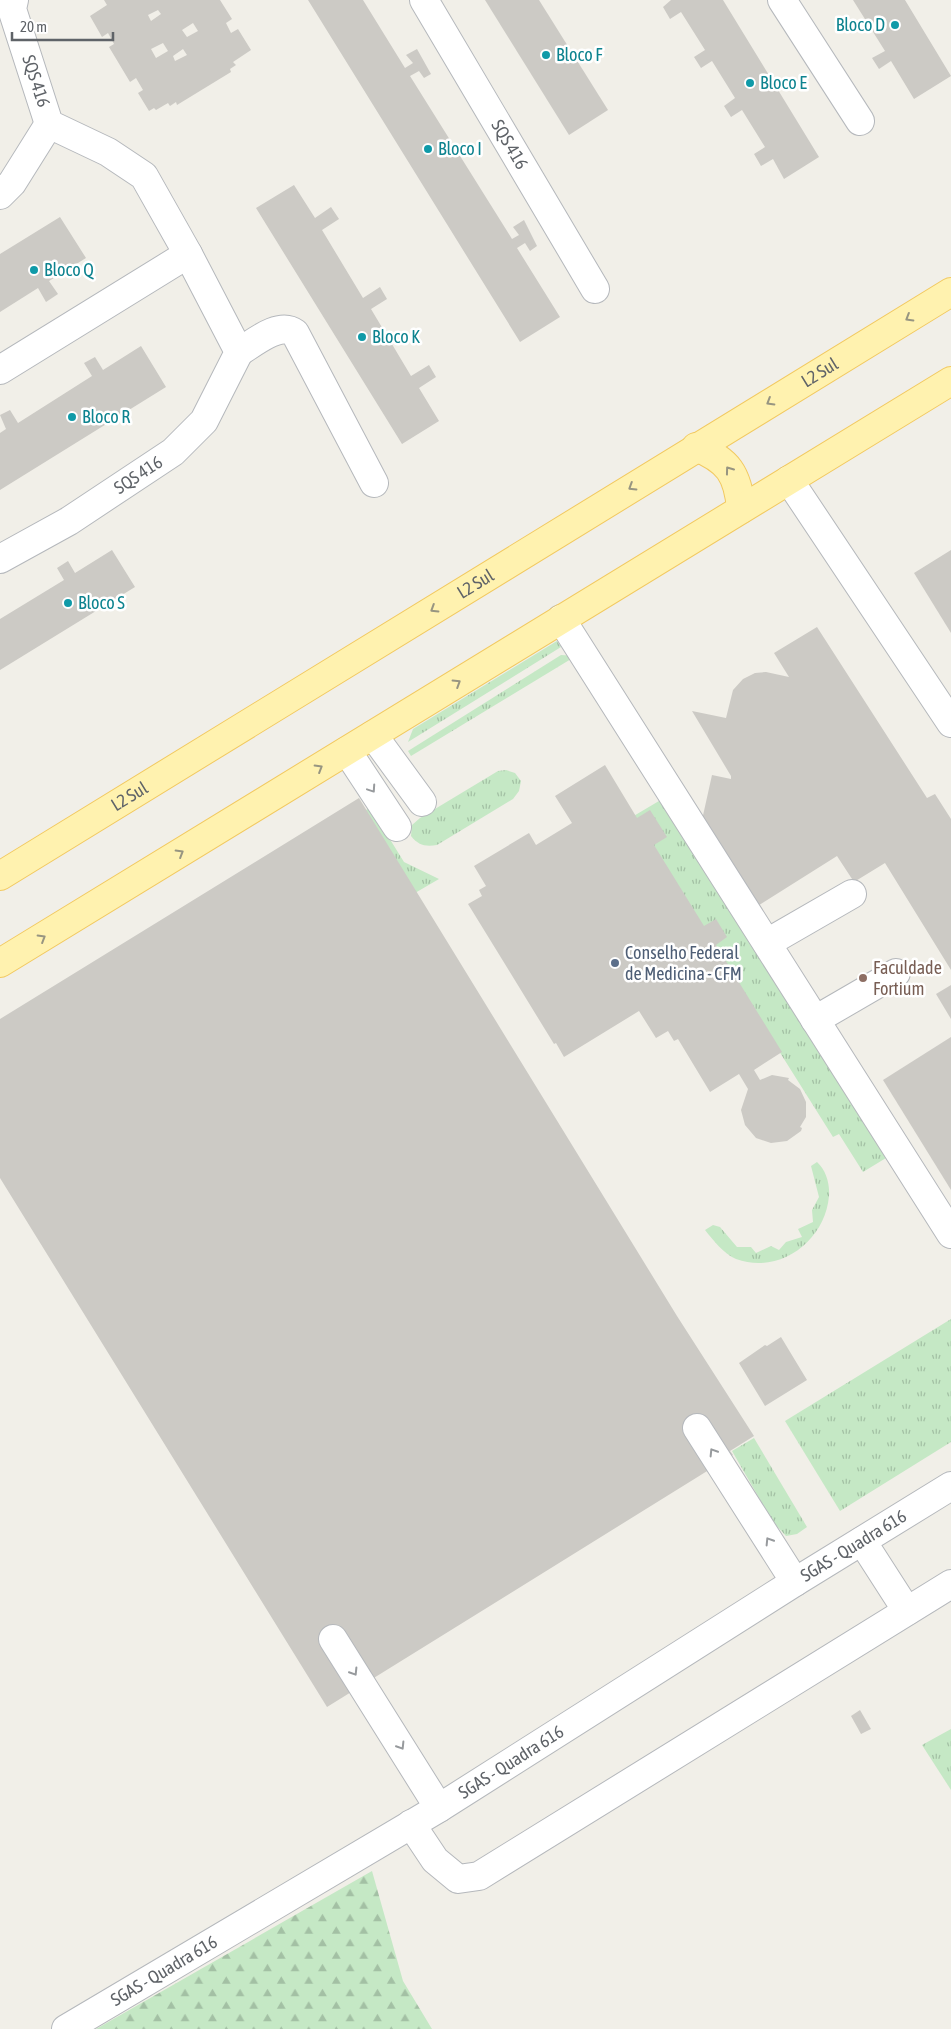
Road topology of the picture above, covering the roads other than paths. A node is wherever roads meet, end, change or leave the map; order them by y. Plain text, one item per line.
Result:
1 (424, 0) edge
2 (782, 0) edge
3 (9, 8) edge
4 (860, 121) dead end
5 (50, 124) junction
6 (0, 195) edge
7 (188, 254) junction
8 (595, 289) dead end
9 (951, 292) edge
10 (239, 352) junction
11 (0, 370) edge
12 (951, 381) edge
13 (696, 447) junction
14 (789, 480) junction
15 (374, 483) dead end
16 (741, 509) junction
17 (0, 559) edge
18 (562, 619) junction
19 (951, 723) edge
20 (374, 735) junction
21 (347, 751) junction
22 (422, 802) dead end
23 (397, 827) dead end
24 (0, 876) edge
25 (852, 894) dead end
26 (767, 943) junction
27 (0, 963) edge
28 (896, 973) dead end
29 (816, 1020) junction
30 (951, 1234) edge
31 (697, 1428) dead end
32 (951, 1486) edge
33 (862, 1541) junction
34 (795, 1582) junction
35 (951, 1584) edge
36 (907, 1611) junction
37 (333, 1639) dead end
38 (439, 1808) junction
39 (411, 1824) junction
40 (66, 2029) edge

1 - 8 street, SQS 416
2 - 4 street
3 - 5 street, SQS 416
5 - 6 street, SQS 416
5 - 7 street, SQS 416
7 - 10 street, SQS 416
7 - 11 street
9 -> 13 main road, L2 Sul
10 - 15 street
10 - 17 street, SQS 416
12 - 14 main road
16 -> 13 main road
13 -> 24 main road, L2 Sul
14 - 16 main road
14 - 19 street
16 - 18 main road
20 -> 18 main road
18 - 26 street
20 - 21 main road
20 - 22 street
21 -> 23 street
27 -> 21 main road
25 - 26 street
26 - 29 street
28 - 29 street
29 - 30 street
34 -> 31 street
32 - 33 street, SGAS - Quadra 616
33 - 34 street, SGAS - Quadra 616
33 - 36 street
34 - 38 street, SGAS - Quadra 616
35 - 36 street
36 - 39 street
37 -> 38 street
38 - 39 street, SGAS - Quadra 616
39 - 40 street, SGAS - Quadra 616

